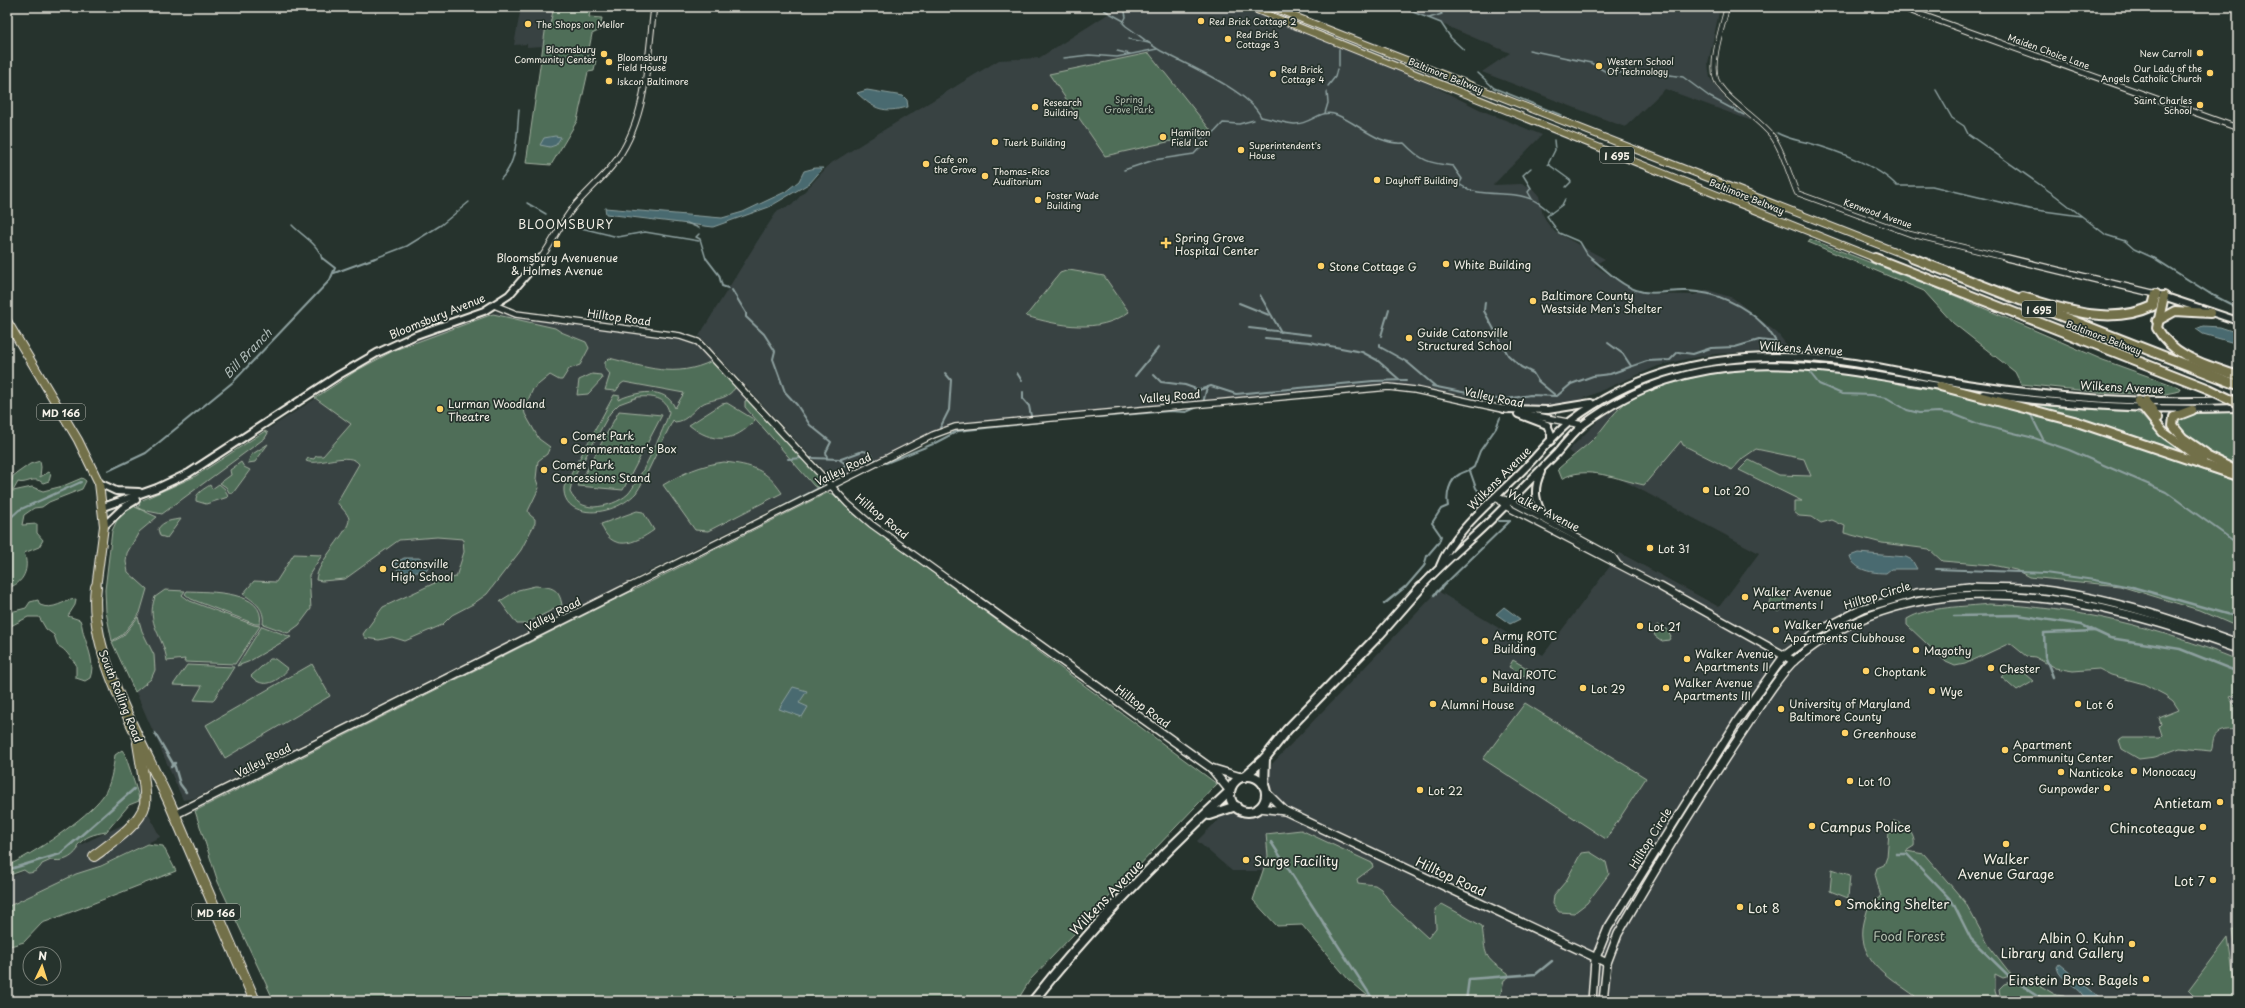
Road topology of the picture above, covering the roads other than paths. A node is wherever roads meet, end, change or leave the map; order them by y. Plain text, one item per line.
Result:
1 (654, 7) edge
2 (1249, 7) edge
3 (1271, 7) edge
4 (1727, 7) edge
5 (1900, 7) edge
6 (2238, 128) edge
7 (1853, 236) junction
8 (2156, 294) junction
9 (2164, 296) junction
10 (494, 305) junction
11 (2210, 313) junction
12 (7, 321) edge
13 (2157, 321) junction
14 (2238, 321) edge
15 (2238, 325) edge
16 (2238, 376) edge
17 (2238, 385) edge
18 (1940, 386) junction
19 (1597, 401) junction
20 (2238, 401) edge
21 (2145, 405) junction
22 (2238, 408) edge
23 (1504, 409) junction
24 (2192, 410) junction
25 (1570, 422) junction
26 (1583, 425) junction
27 (1551, 442) junction
28 (1545, 464) junction
29 (2238, 470) edge
30 (2238, 476) edge
31 (99, 483) junction
32 (833, 485) junction
33 (157, 488) junction
34 (1497, 497) junction
35 (1507, 503) junction
36 (103, 507) junction
37 (1545, 520) junction
38 (104, 526) junction
39 (1617, 563) junction
40 (1440, 566) junction
41 (2238, 643) edge
42 (2238, 649) edge
43 (1784, 655) junction
44 (1794, 661) junction
45 (137, 736) junction
46 (1265, 758) junction
47 (1211, 768) junction
48 (1243, 777) junction
49 (1266, 789) junction
50 (1229, 791) junction
51 (1236, 806) junction
52 (1259, 808) junction
53 (1285, 811) junction
54 (174, 815) junction
55 (1203, 817) junction
56 (94, 856) dead end
57 (1595, 958) junction
58 (1607, 962) junction
59 (255, 1001) edge
60 (1033, 1001) edge
61 (1592, 1001) edge
62 (1603, 1001) edge

1 - 10 main road, Bloomsbury Avenue
2 - 20 highway, Baltimore Beltway / I 695, bridge
3 - 7 highway, Baltimore Beltway / I 695
4 - 8 street, Kenwood Avenue
5 - 6 main road, Maiden Choice Lane
7 - 8 highway
7 - 17 highway, Baltimore Beltway / I 695
8 - 9 main road, Kenwood Avenue
9 - 11 main road, Kenwood Avenue
9 - 13 highway
9 - 14 main road, Kenwood Avenue
10 - 32 street, Hilltop Road
10 - 33 main road, Bloomsbury Avenue
11 - 13 highway
11 - 15 main road, Kenwood Avenue
12 - 31 main road, South Rolling Road / MD 166
13 - 16 highway
18 - 21 main road, Wilkens Avenue
18 - 26 main road, Wilkens Avenue
18 - 30 highway
19 - 21 main road, Wilkens Avenue
19 - 23 main road
19 - 25 main road, Wilkens Avenue
20 - 21 main road, Wilkens Avenue
21 - 24 main road, Wilkens Avenue
21 - 29 highway
21 - 30 highway
22 - 24 main road, Wilkens Avenue
23 - 25 street, Valley Road
23 - 27 main road
23 - 32 street, Valley Road
24 - 29 highway
25 - 26 street, Valley Road
25 - 27 main road, Wilkens Avenue
26 - 28 main road, Wilkens Avenue
27 - 34 main road, Wilkens Avenue
28 - 35 main road, Wilkens Avenue
28 - 37 main road
31 - 33 main road
31 - 36 main road, South Rolling Road / MD 166
32 - 47 street, Hilltop Road
32 - 54 street, Valley Road
33 - 36 main road, Bloomsbury Avenue
33 - 38 main road
34 - 35 street, Walker Avenue
34 - 40 main road, Wilkens Avenue
35 - 37 street, Walker Avenue
35 - 39 street, Walker Avenue
35 - 40 main road, Wilkens Avenue
36 - 38 main road, South Rolling Road / MD 166
37 - 39 street, Walker Avenue
38 - 45 main road, South Rolling Road / MD 166
39 - 43 street, Walker Avenue
40 - 46 main road, Wilkens Avenue
41 - 43 street, Hilltop Circle
42 - 44 street, Hilltop Circle
43 - 44 street, Walker Avenue
43 - 57 street, Hilltop Circle
44 - 58 street, Hilltop Circle
45 - 54 main road, South Rolling Road / MD 166
45 - 56 main road
46 - 48 main road, Wilkens Avenue
46 - 49 main road
47 - 48 street, Hilltop Road
47 - 50 street, Hilltop Road
48 - 49 main road
48 - 50 main road
49 - 52 main road
49 - 53 street, Hilltop Road
50 - 51 main road
50 - 55 main road, Wilkens Avenue
51 - 52 main road
51 - 55 main road, Wilkens Avenue
52 - 53 street, Hilltop Road
53 - 57 street, Hilltop Road
54 - 59 main road, South Rolling Road / MD 166
55 - 60 main road, Wilkens Avenue
57 - 58 street, Hilltop Road
57 - 61 street, Hilltop Circle
58 - 62 street, Hilltop Circle

